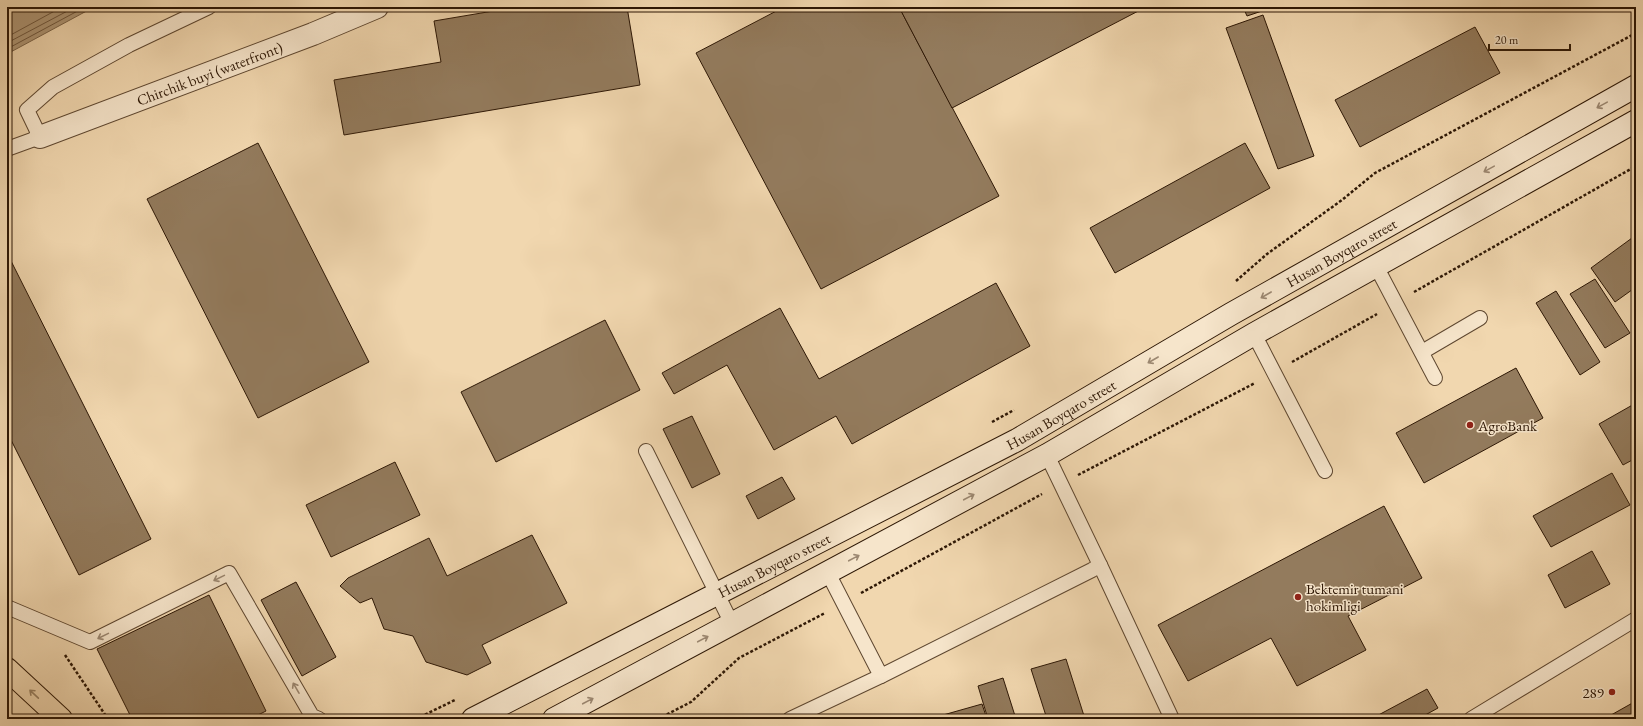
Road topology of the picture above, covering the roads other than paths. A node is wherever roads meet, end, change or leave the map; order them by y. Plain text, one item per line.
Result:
1 (209, 7) edge
2 (377, 7) edge
3 (1636, 86) edge
4 (1636, 121) edge
5 (40, 137) junction
6 (7, 149) edge
7 (1376, 266) junction
8 (1480, 318) dead end
9 (1254, 334) junction
10 (1422, 352) junction
11 (1435, 378) dead end
12 (646, 451) dead end
13 (1047, 455) junction
14 (1325, 471) dead end
15 (1100, 564) junction
16 (828, 573) junction
17 (717, 594) junction
18 (7, 607) edge
19 (1636, 619) edge
20 (732, 624) junction
21 (7, 669) edge
22 (881, 676) junction
23 (61, 719) edge
24 (319, 719) edge
25 (473, 719) edge
26 (554, 719) edge
27 (790, 719) edge
28 (1172, 719) edge
29 (1471, 719) edge

1 - 5 lane
2 - 5 main road, Chirchik buyi (waterfront)
3 -> 17 main road, Husan Boyqaro street
4 - 7 main road, Husan Boyqaro street
5 - 6 lane
7 - 9 main road, Husan Boyqaro street
7 - 10 lane
8 - 10 lane
9 - 13 main road, Husan Boyqaro street
9 - 14 lane
10 - 11 lane
12 - 17 lane
13 - 15 lane
16 -> 13 main road, Husan Boyqaro street
15 - 22 lane
15 - 28 lane
16 - 20 main road, Husan Boyqaro street
16 - 22 lane
17 - 20 lane
17 - 25 main road, Husan Boyqaro street
24 -> 18 lane
19 - 29 lane
26 -> 20 main road, Husan Boyqaro street
23 -> 21 highway
22 - 27 lane

